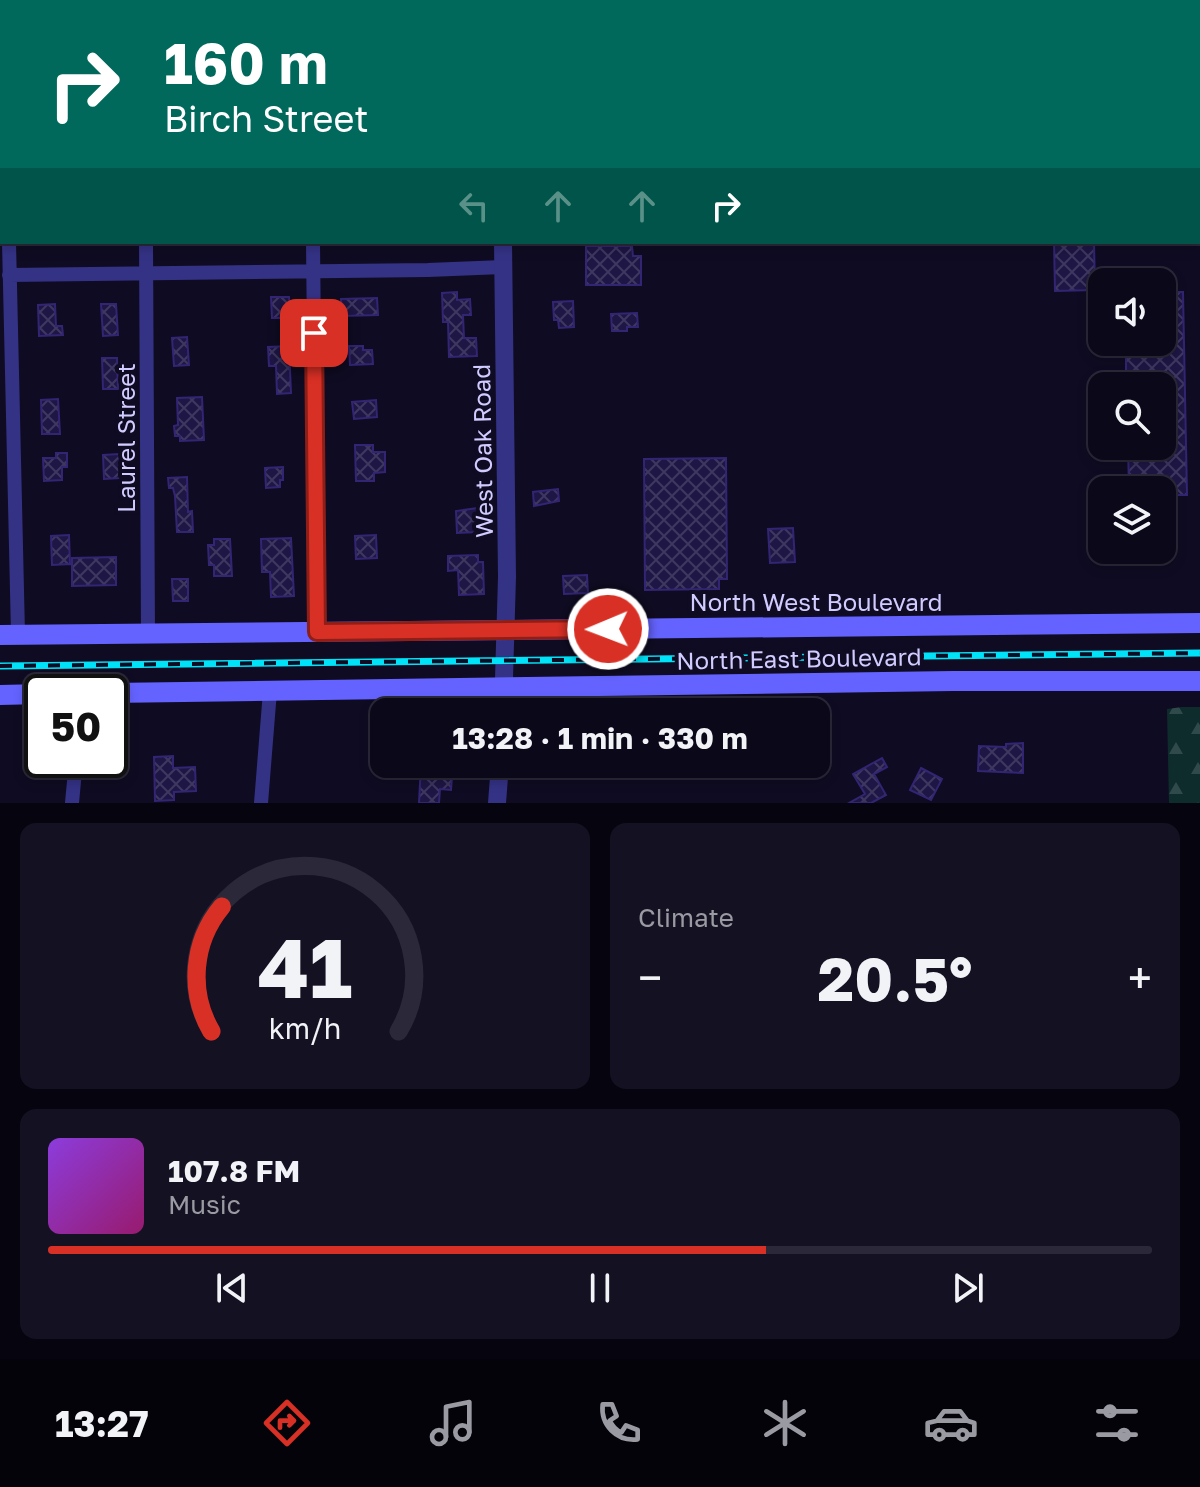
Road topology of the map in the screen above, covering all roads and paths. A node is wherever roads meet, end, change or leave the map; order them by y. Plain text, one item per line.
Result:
1 (9, 244) edge
2 (146, 244) edge
3 (313, 244) edge
4 (503, 244) edge
5 (503, 267) junction
6 (313, 271) junction
7 (146, 273) junction
8 (9, 275) junction
9 (1200, 623) edge
10 (506, 630) junction
11 (317, 632) junction
12 (148, 633) junction
13 (9, 634) edge
14 (1200, 681) edge
15 (504, 688) junction
16 (270, 691) junction
17 (128, 693) edge
18 (24, 694) edge
19 (0, 695) edge
20 (504, 698) edge
21 (74, 778) edge
22 (499, 778) edge
23 (72, 803) edge
24 (261, 803) edge
25 (497, 803) edge

1 - 8 street
2 - 7 street, Laurel Street
3 - 6 street
4 - 5 street, West Oak Road
5 - 6 street
5 - 10 street, West Oak Road
6 - 7 street
6 - 11 street
7 - 8 street
7 - 12 street, Laurel Street
8 - 13 street
9 - 10 main road, North West Boulevard
10 - 11 main road, North West Boulevard
10 - 15 street, West Oak Road
11 - 12 main road, North West Boulevard
12 - 13 main road, North West Boulevard
14 - 15 main road, North East Boulevard
15 - 16 main road, North East Boulevard
15 - 20 street, West Oak Road
16 - 17 main road, North East Boulevard
16 - 24 street
18 - 19 main road
21 - 23 street
22 - 25 street

